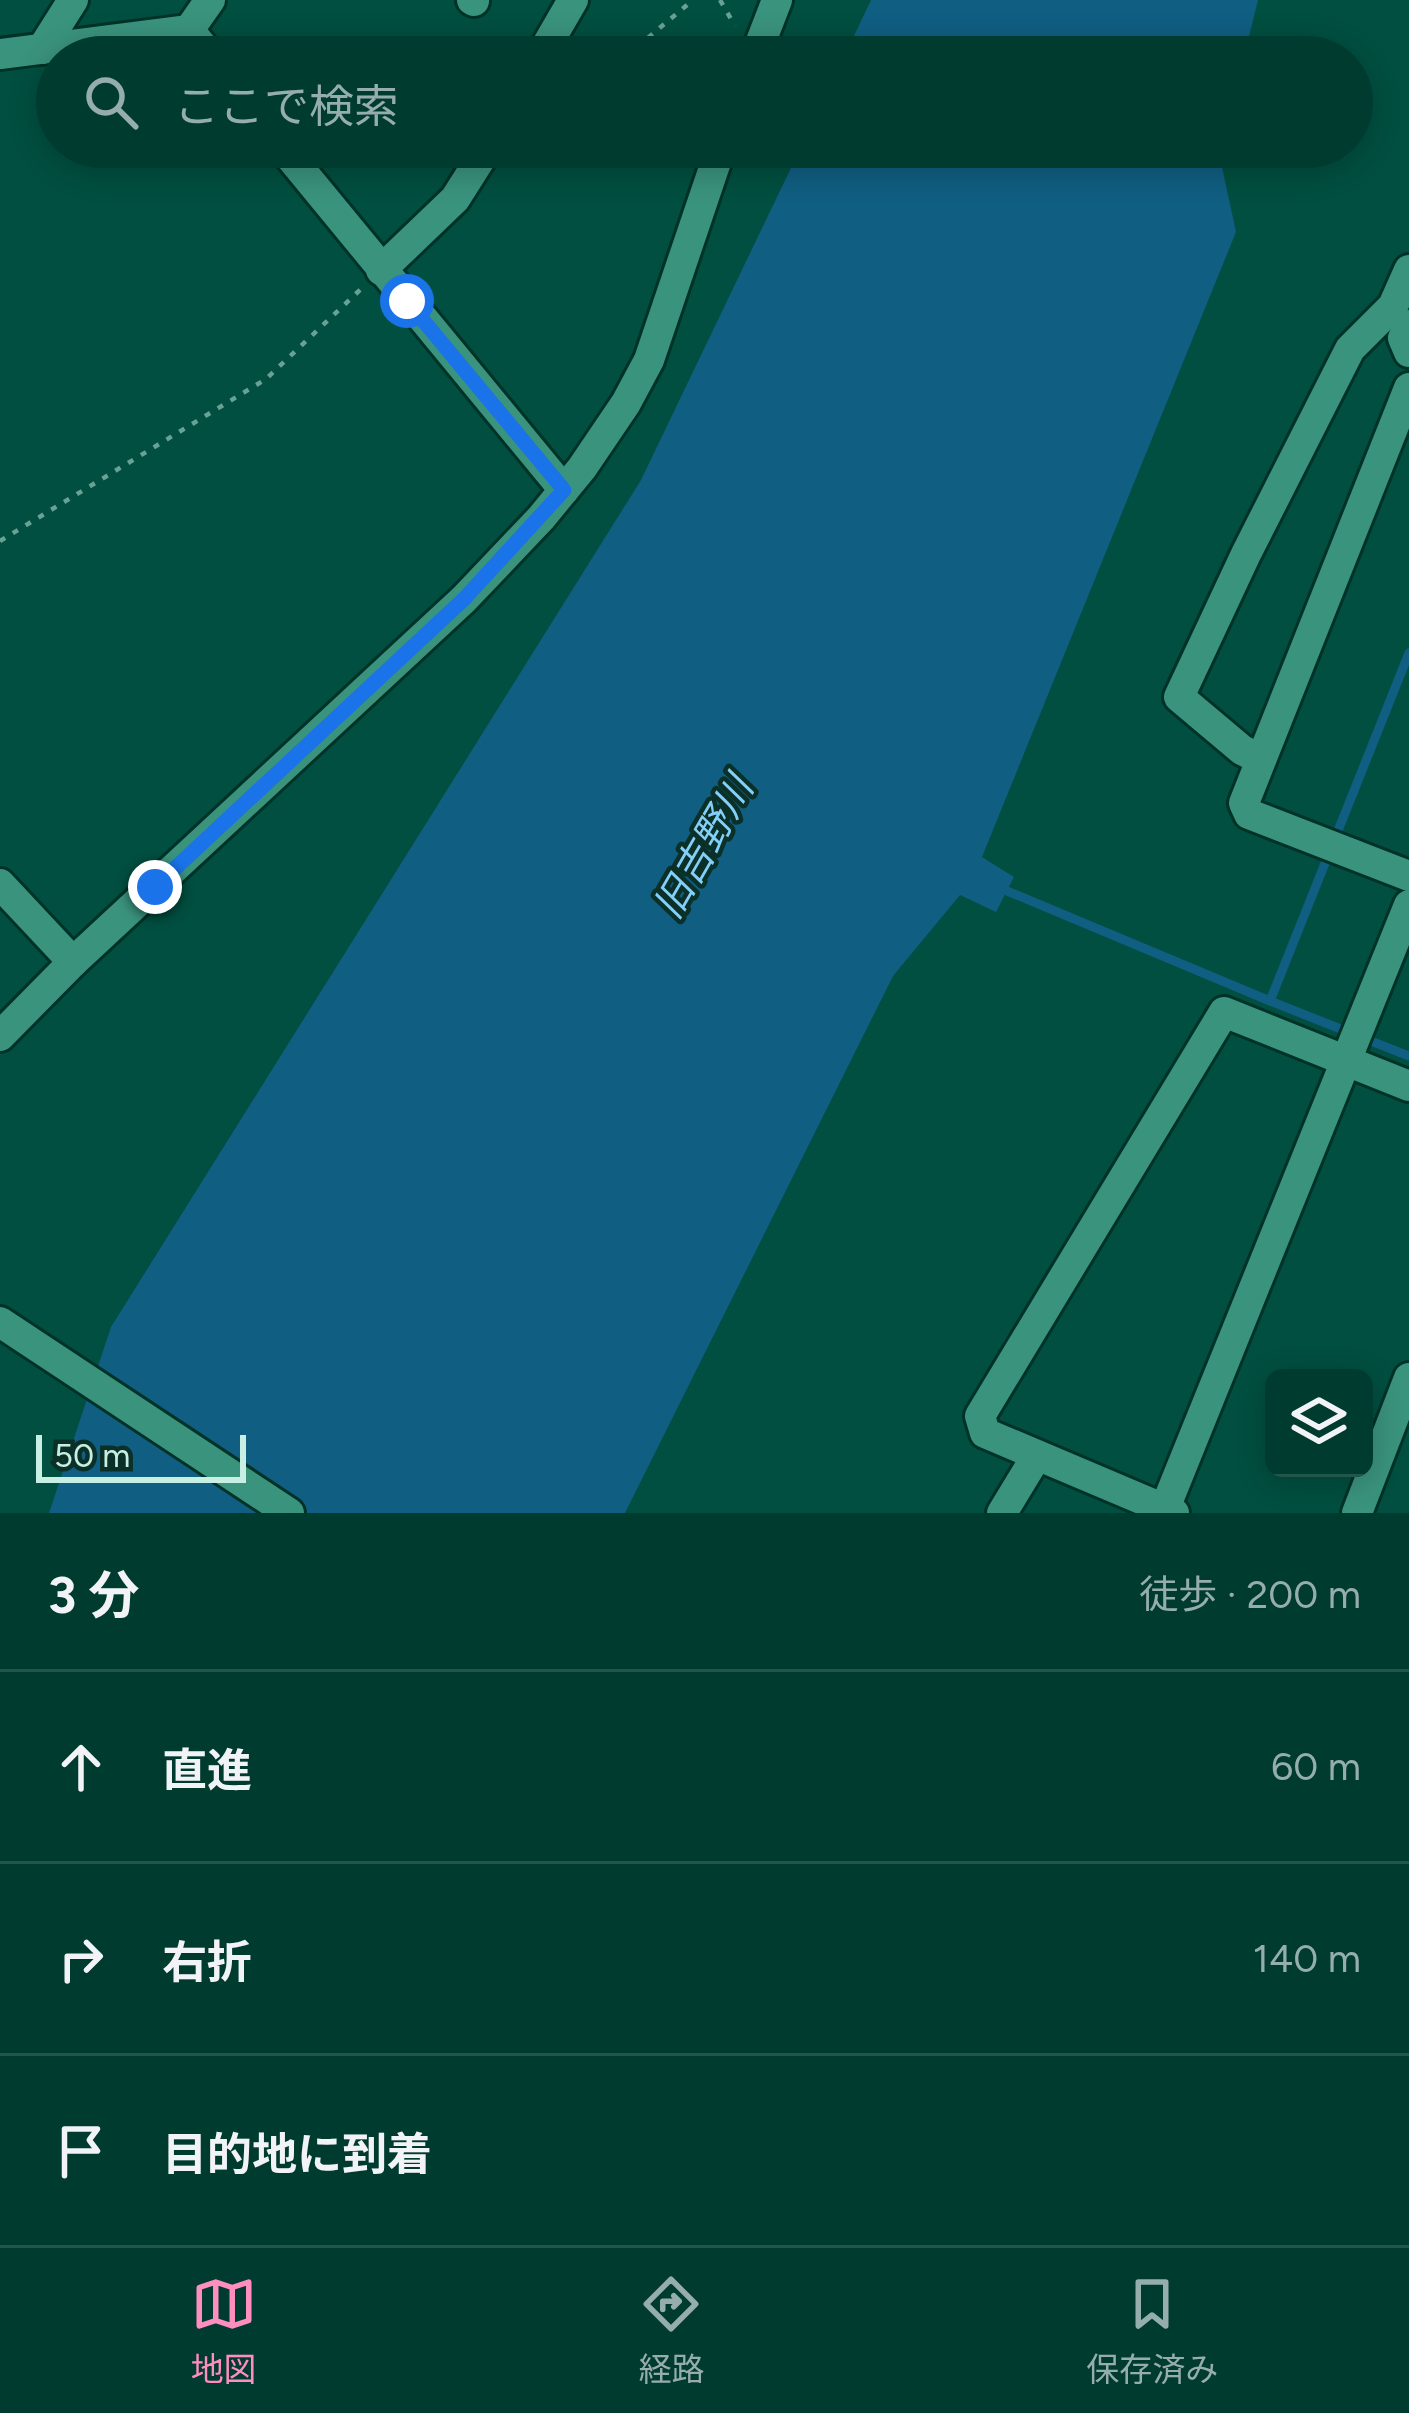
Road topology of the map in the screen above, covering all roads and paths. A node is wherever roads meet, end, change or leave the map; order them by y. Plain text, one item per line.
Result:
1 (73, 0) edge
2 (210, 0) edge
3 (573, 0) edge
4 (693, 0) edge
5 (777, 0) edge
6 (189, 30) junction
7 (50, 36) edge
8 (143, 36) edge
9 (194, 36) edge
10 (552, 36) edge
11 (650, 36) edge
12 (762, 36) edge
13 (36, 50) edge
14 (0, 54) edge
15 (306, 168) edge
16 (475, 168) edge
17 (714, 168) edge
18 (382, 270) junction
19 (1409, 270) edge
20 (1409, 325) edge
21 (1409, 352) edge
22 (1409, 388) edge
23 (564, 490) junction
24 (0, 541) edge
25 (1260, 759) junction
26 (1409, 876) edge
27 (0, 884) edge
28 (1409, 905) edge
29 (73, 962) junction
30 (0, 1036) edge
31 (1352, 1043) junction
32 (1409, 1086) edge
33 (0, 1322) edge
34 (1409, 1378) edge
35 (1036, 1457) junction
36 (1167, 1512) edge
37 (289, 1513) edge
38 (1002, 1513) edge
39 (1357, 1513) edge

1 - 7 street
2 - 6 street
3 - 10 street
4 - 11 path
5 - 12 street
6 - 8 street
6 - 9 street
13 - 14 street
15 - 18 street
16 - 18 street
17 - 23 street
18 - 23 street
18 - 24 path
19 - 25 street
20 - 21 street
22 - 25 street
23 - 29 street
25 - 26 street
27 - 29 street
28 - 31 street
29 - 30 street
31 - 32 street
31 - 35 street
31 - 36 street
33 - 37 street
34 - 39 street
35 - 36 street
35 - 38 street

